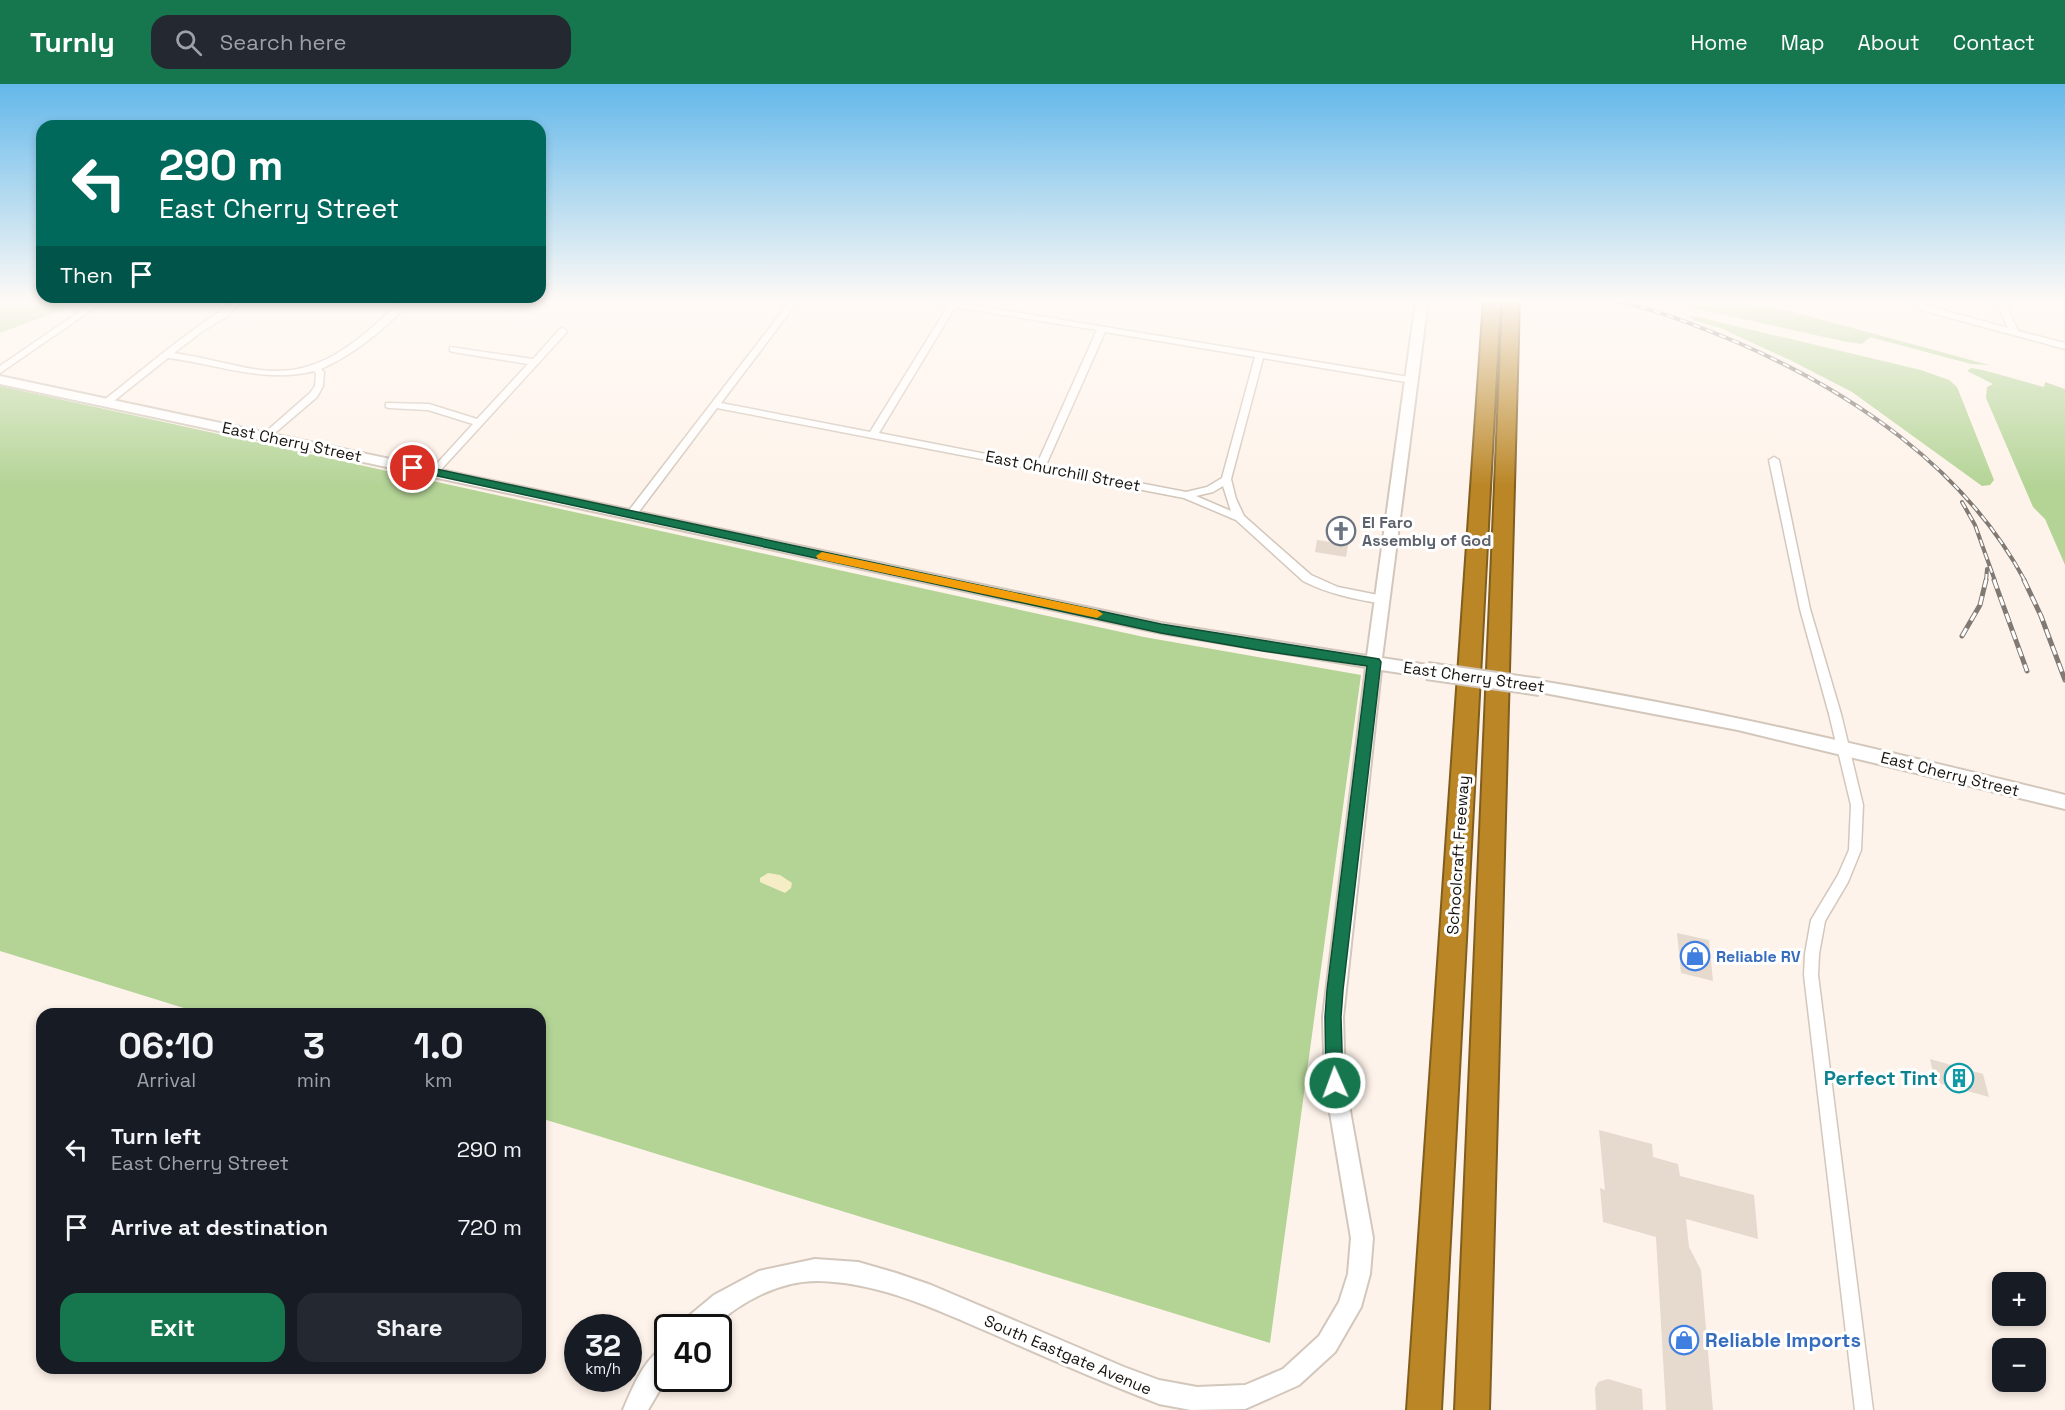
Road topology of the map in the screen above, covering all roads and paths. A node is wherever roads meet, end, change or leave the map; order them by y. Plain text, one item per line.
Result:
1 (157, 362) edge
2 (204, 362) edge
3 (330, 362) edge
4 (535, 362) edge
5 (748, 362) edge
6 (918, 362) edge
7 (1087, 362) edge
8 (1257, 362) edge
9 (1296, 362) edge
10 (1414, 362) edge
11 (1500, 362) edge
12 (1503, 362) edge
13 (315, 368) junction
14 (0, 380) edge
15 (1412, 380) junction
16 (107, 402) junction
17 (389, 405) dead end
18 (716, 405) junction
19 (480, 423) junction
20 (873, 435) junction
21 (266, 436) junction
22 (1774, 460) dead end
23 (1041, 466) junction
24 (435, 472) junction
25 (1226, 479) junction
26 (1186, 495) junction
27 (631, 515) junction
28 (1240, 518) junction
29 (1383, 600) junction
30 (1374, 662) junction
31 (1842, 747) junction
32 (2065, 802) edge
33 (709, 1314) edge
34 (1427, 1368) junction
35 (654, 1374) edge
36 (635, 1410) edge
37 (1415, 1410) edge
38 (1424, 1410) edge
39 (1472, 1410) edge
40 (1864, 1410) edge

1 - 16 street
2 - 13 street
3 - 13 street
4 - 19 street
5 - 18 street
6 - 20 street
7 - 23 street
8 - 25 street
9 - 15 street
10 - 15 street, South Eastgate Avenue
11 - 34 highway, Schoolcraft Freeway
12 - 39 highway, Schoolcraft Freeway
13 - 21 street
14 - 16 street, East Cherry Street
15 - 29 street, South Eastgate Avenue
16 - 21 street, East Cherry Street
17 - 19 street
18 - 20 street, East Churchill Street
18 - 27 street
19 - 24 street
20 - 23 street, East Churchill Street
21 - 24 street, East Cherry Street
22 - 31 street
23 - 26 street, East Churchill Street
24 - 27 street, East Cherry Street
25 - 26 street
25 - 28 street
26 - 28 street, East Churchill Street
27 - 30 street, East Cherry Street
28 - 29 street, East Churchill Street
29 - 30 street, South Eastgate Avenue
30 - 31 street, East Cherry Street, bridge
30 - 33 street, South Eastgate Avenue
31 - 32 street, East Cherry Street
31 - 40 street
34 - 37 highway
34 - 38 highway, Schoolcraft Freeway
35 - 36 street

